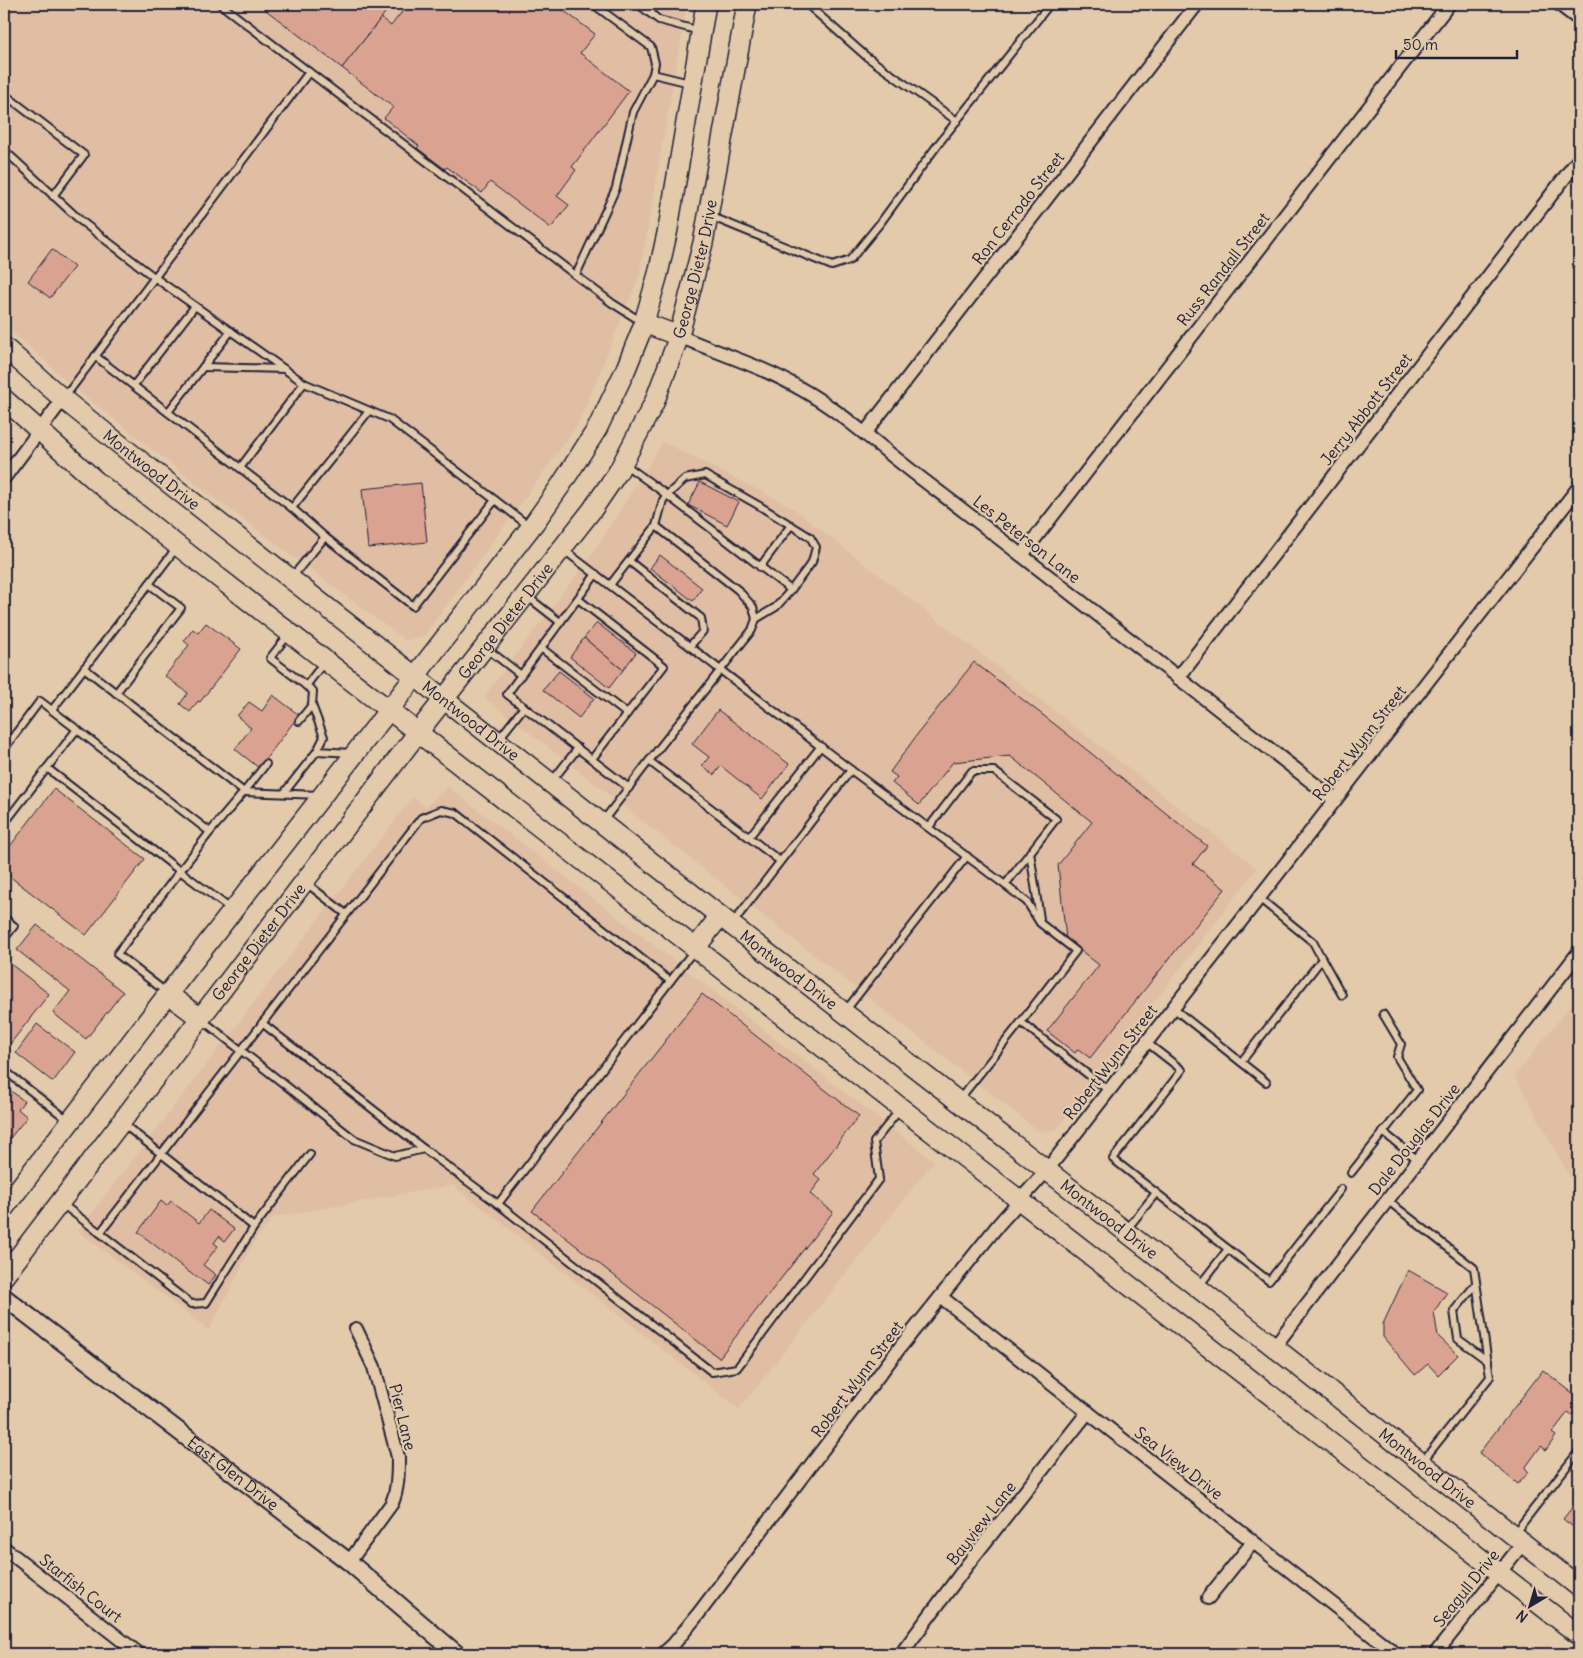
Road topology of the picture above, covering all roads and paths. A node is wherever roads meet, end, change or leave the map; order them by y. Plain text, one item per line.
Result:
1 (220, 4) edge
2 (593, 4) edge
3 (638, 4) edge
4 (653, 4) edge
5 (706, 4) edge
6 (747, 4) edge
7 (809, 4) edge
8 (1050, 4) edge
9 (1197, 4) edge
10 (1449, 4) edge
11 (1562, 4) edge
12 (651, 14) junction
13 (1579, 17) edge
14 (701, 31) junction
15 (309, 72) junction
16 (653, 74) junction
17 (692, 84) junction
18 (4, 94) edge
19 (957, 121) junction
20 (4, 150) edge
21 (1579, 160) edge
22 (54, 196) junction
23 (707, 215) junction
24 (576, 275) junction
25 (154, 277) junction
26 (194, 306) junction
27 (644, 323) junction
28 (231, 331) junction
29 (678, 336) junction
30 (4, 348) edge
31 (95, 356) junction
32 (203, 367) junction
33 (284, 369) junction
34 (304, 383) junction
35 (134, 386) junction
36 (4, 399) edge
37 (63, 399) junction
38 (369, 411) junction
39 (168, 412) junction
40 (39, 431) junction
41 (864, 433) junction
42 (623, 463) junction
43 (240, 468) junction
44 (4, 478) edge
45 (1579, 486) edge
46 (666, 495) junction
47 (495, 500) junction
48 (292, 508) junction
49 (791, 525) junction
50 (656, 526) junction
51 (531, 528) junction
52 (325, 537) junction
53 (178, 546) junction
54 (562, 548) junction
55 (1022, 555) junction
56 (629, 561) junction
57 (760, 567) junction
58 (596, 574) junction
59 (291, 578) junction
60 (149, 584) junction
61 (610, 585) junction
62 (791, 590) junction
63 (525, 595) junction
64 (578, 599) junction
65 (756, 619) junction
66 (560, 622) junction
67 (290, 632) junction
68 (690, 646) junction
69 (485, 647) junction
70 (541, 648) junction
71 (326, 660) junction
72 (84, 668) junction
73 (721, 670) junction
74 (521, 674) junction
75 (416, 676) junction
76 (1178, 678) junction
77 (306, 686) junction
78 (116, 693) junction
79 (445, 698) junction
80 (312, 705) junction
81 (524, 707) junction
82 (390, 709) junction
83 (52, 710) junction
84 (627, 714) junction
85 (299, 721) dead end
86 (77, 729) junction
87 (419, 731) junction
88 (498, 740) junction
89 (821, 746) junction
90 (578, 748) junction
91 (4, 749) edge
92 (317, 751) junction
93 (356, 753) junction
94 (592, 759) junction
95 (649, 761) junction
96 (266, 764) dead end
97 (47, 768) junction
98 (851, 770) junction
99 (551, 782) junction
100 (629, 788) junction
101 (244, 792) junction
102 (284, 793) junction
103 (323, 795) junction
104 (1335, 800) junction
105 (602, 822) junction
106 (4, 824) edge
107 (929, 827) junction
108 (210, 832) junction
109 (749, 837) junction
110 (1030, 852) junction
111 (967, 856) junction
112 (780, 861) junction
113 (180, 870) junction
114 (304, 882) junction
115 (1005, 885) junction
116 (1259, 898) junction
117 (233, 910) junction
118 (346, 914) junction
119 (4, 918) edge
120 (726, 920) junction
121 (1040, 923) junction
122 (4, 939) edge
123 (697, 946) junction
124 (1579, 952) edge
125 (1322, 959) junction
126 (670, 981) junction
127 (168, 994) junction
128 (1342, 995) dead end
129 (1172, 1008) junction
130 (845, 1012) junction
131 (1383, 1014) dead end
132 (200, 1018) junction
133 (262, 1022) junction
134 (1021, 1022) junction
135 (1146, 1042) junction
136 (241, 1050) junction
137 (1241, 1062) junction
138 (4, 1070) edge
139 (1266, 1082) dead end
140 (1109, 1090) junction
141 (958, 1101) junction
142 (902, 1107) junction
143 (70, 1122) junction
144 (120, 1122) junction
145 (1383, 1132) junction
146 (424, 1149) junction
147 (160, 1154) junction
148 (310, 1154) dead end
149 (1418, 1160) junction
150 (1047, 1170) junction
151 (1351, 1173) dead end
152 (1341, 1189) dead end
153 (1156, 1193) junction
154 (1020, 1200) junction
155 (1387, 1200) junction
156 (60, 1202) junction
157 (498, 1204) junction
158 (4, 1208) edge
159 (254, 1227) junction
160 (1126, 1231) junction
161 (100, 1233) junction
162 (1228, 1249) junction
163 (4, 1276) edge
164 (1476, 1284) junction
165 (1198, 1287) junction
166 (4, 1297) edge
167 (941, 1297) junction
168 (356, 1329) dead end
169 (1274, 1347) junction
170 (1488, 1362) junction
171 (1088, 1412) junction
172 (1579, 1450) edge
173 (1421, 1463) junction
174 (1518, 1539) junction
175 (1253, 1542) junction
176 (4, 1548) edge
177 (349, 1562) junction
178 (1500, 1573) junction
179 (1579, 1587) edge
180 (1208, 1598) dead end
181 (1579, 1635) edge
182 (139, 1654) edge
183 (456, 1654) edge
184 (663, 1654) edge
185 (901, 1654) edge
186 (1396, 1654) edge
187 (1435, 1654) edge

1 - 15 lane
2 - 16 lane
3 - 12 lane
4 - 12 lane
5 - 14 main road
6 - 23 main road, George Dieter Drive
7 - 19 lane
8 - 19 lane
9 - 41 street, Ron Cerrodo Street
10 - 55 street, Russ Randall Street
11 - 13 street
12 - 14 lane
14 - 17 main road
15 - 24 lane
15 - 25 lane
16 - 17 lane
16 - 24 lane
17 - 27 main road
18 - 22 lane
19 - 23 lane
20 - 22 lane
21 - 76 street, Jerry Abbott Street
22 - 25 lane
23 - 29 main road, George Dieter Drive
24 - 27 lane
25 - 26 lane
25 - 31 lane
26 - 28 lane
26 - 35 lane
27 - 29 main road
27 - 51 main road
28 - 32 lane
28 - 33 lane
29 - 41 street, Les Peterson Lane
29 - 42 main road, George Dieter Drive
30 - 37 main road, Montwood Drive
31 - 35 lane
31 - 37 lane
32 - 33 lane
32 - 39 lane
33 - 34 lane
34 - 38 lane
34 - 43 lane
35 - 39 lane
36 - 40 main road
37 - 40 street
37 - 59 main road, Montwood Drive
38 - 47 lane
38 - 48 lane
39 - 43 lane
40 - 44 street
40 - 53 main road
41 - 55 street, Les Peterson Lane
42 - 46 lane
42 - 54 main road, George Dieter Drive
43 - 48 lane
45 - 104 street, Robert Wynn Street
46 - 49 lane
46 - 50 lane
46 - 57 lane
47 - 51 lane
47 - 52 lane
48 - 52 lane
49 - 57 lane
49 - 62 lane
50 - 56 lane
50 - 65 lane
51 - 75 main road
52 - 59 lane
53 - 60 lane
53 - 67 main road
54 - 58 lane
54 - 63 main road, George Dieter Drive
55 - 76 street, Les Peterson Lane
56 - 61 lane
56 - 68 lane
57 - 62 lane
58 - 61 lane
58 - 64 lane
59 - 75 main road, Montwood Drive
60 - 72 lane
60 - 78 lane
61 - 68 lane
62 - 65 lane
63 - 66 lane
63 - 69 main road, George Dieter Drive
64 - 66 lane
64 - 84 lane
65 - 73 lane
66 - 70 lane
67 - 71 main road
67 - 77 lane
68 - 73 lane
69 - 74 lane
69 - 79 main road, George Dieter Drive
70 - 74 lane
70 - 84 lane
71 - 77 lane
71 - 82 main road
72 - 78 lane
72 - 83 lane
73 - 89 lane
73 - 95 lane
74 - 81 lane
75 - 79 main road, Montwood Drive
75 - 82 main road
76 - 104 street, Les Peterson Lane
77 - 80 lane
78 - 101 lane
79 - 87 main road, George Dieter Drive
79 - 88 main road, Montwood Drive
80 - 85 lane
80 - 92 lane
81 - 88 lane
81 - 90 lane
82 - 87 main road
82 - 93 main road
83 - 86 lane
83 - 91 lane
84 - 94 lane
86 - 97 lane
86 - 108 lane
87 - 114 main road, George Dieter Drive
87 - 123 main road
88 - 99 main road, Montwood Drive
89 - 98 lane
89 - 109 lane
90 - 94 lane
90 - 99 lane
92 - 93 lane
92 - 102 lane
93 - 103 main road
94 - 100 lane
95 - 100 lane
95 - 109 lane
96 - 101 lane
97 - 106 lane
97 - 113 lane
98 - 107 lane
98 - 112 lane
99 - 105 main road, Montwood Drive
100 - 105 lane
101 - 102 lane
101 - 108 lane
102 - 103 lane
103 - 117 main road
104 - 116 street, Robert Wynn Street
105 - 120 main road, Montwood Drive
107 - 110 lane
107 - 111 lane
108 - 113 lane
109 - 112 lane
110 - 115 lane
110 - 121 lane
111 - 115 lane
111 - 130 lane
112 - 120 lane
113 - 117 lane
113 - 127 lane
114 - 118 lane
114 - 132 main road, George Dieter Drive
115 - 121 lane
116 - 125 lane
116 - 129 street, Robert Wynn Street
117 - 127 main road
118 - 126 lane
118 - 133 lane
119 - 122 lane
120 - 123 main road
120 - 130 main road, Montwood Drive
121 - 134 lane
123 - 126 lane
123 - 142 main road
124 - 149 street, Dale Douglas Drive
125 - 128 lane
125 - 137 lane
126 - 157 lane
127 - 132 main road
127 - 143 main road
129 - 135 street, Robert Wynn Street
129 - 137 lane
130 - 141 main road, Montwood Drive
131 - 145 lane
132 - 136 lane
132 - 144 main road, George Dieter Drive
133 - 136 lane
133 - 146 lane
134 - 140 lane
134 - 141 lane
135 - 140 street, Robert Wynn Street
135 - 153 lane
136 - 146 lane
136 - 147 lane
137 - 139 lane
138 - 143 lane
140 - 150 street, Robert Wynn Street
141 - 150 main road, Montwood Drive
142 - 154 main road
142 - 157 lane
143 - 158 main road
144 - 147 lane
144 - 156 main road, George Dieter Drive
145 - 149 lane
145 - 151 lane
146 - 157 lane
147 - 159 lane
147 - 161 lane
148 - 159 lane
149 - 155 street, Dale Douglas Drive
150 - 154 street, Robert Wynn Street
150 - 160 main road, Montwood Drive
152 - 162 lane
153 - 160 lane
153 - 162 lane
154 - 167 street, Robert Wynn Street
154 - 178 main road
155 - 164 lane
155 - 169 street, Dale Douglas Drive
156 - 161 lane
156 - 163 main road, George Dieter Drive
159 - 161 lane
160 - 165 main road, Montwood Drive
162 - 165 lane
164 - 170 lane
164 - 170 lane
165 - 169 main road, Montwood Drive
166 - 177 street, East Glen Drive
167 - 171 street, Sea View Drive
167 - 184 street, Robert Wynn Street
168 - 177 street, Pier Lane
169 - 173 main road, Montwood Drive
170 - 173 lane
171 - 175 street, Sea View Drive
171 - 185 street, Bayview Lane
172 - 174 lane
173 - 174 main road, Montwood Drive
174 - 178 street, Seagull Drive
174 - 179 main road, Montwood Drive
175 - 180 street
175 - 186 street, Sea View Drive
176 - 182 street, Starfish Court
177 - 183 street, East Glen Drive
178 - 181 main road
178 - 187 street, Seagull Drive

